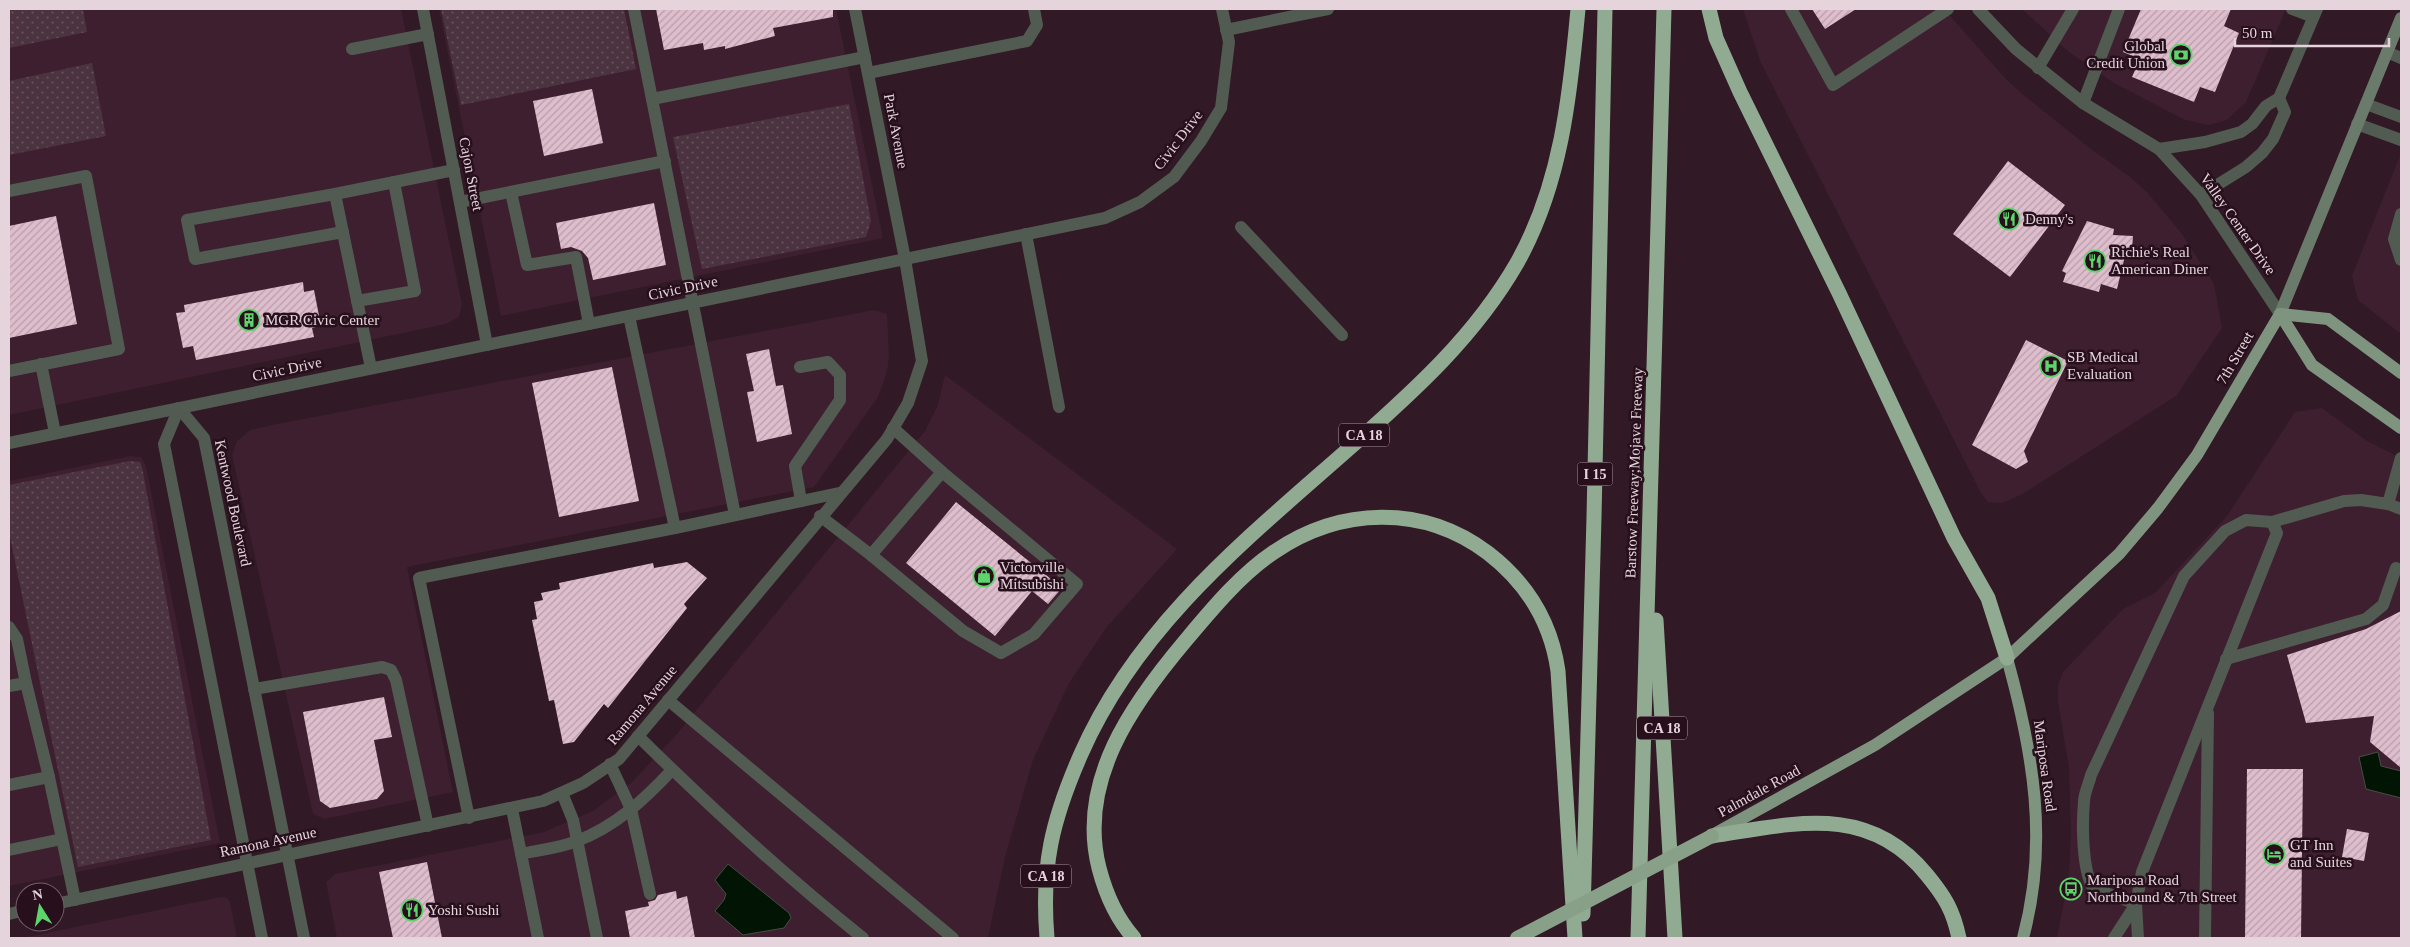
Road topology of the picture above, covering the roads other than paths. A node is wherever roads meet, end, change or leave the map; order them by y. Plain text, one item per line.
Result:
1 (423, 9) edge
2 (634, 9) edge
3 (855, 9) edge
4 (1034, 9) edge
5 (1222, 9) edge
6 (1328, 9) edge
7 (1578, 9) edge
8 (1605, 9) edge
9 (1664, 9) edge
10 (1709, 9) edge
11 (1791, 9) edge
12 (1948, 9) edge
13 (1978, 9) edge
14 (2073, 9) edge
15 (2119, 9) edge
16 (2292, 9) edge
17 (2315, 13) edge
18 (2401, 19) edge
19 (1226, 30) junction
20 (428, 34) junction
21 (352, 49) dead end
22 (2387, 52) junction
23 (865, 57) junction
24 (2401, 58) edge
25 (2038, 68) junction
26 (868, 73) junction
27 (2279, 98) junction
28 (652, 99) junction
29 (2083, 103) junction
30 (2366, 104) junction
31 (2401, 118) edge
32 (2357, 124) junction
33 (2401, 140) edge
34 (2159, 149) junction
35 (665, 161) junction
36 (454, 170) junction
37 (394, 182) junction
38 (9, 191) edge
39 (511, 192) junction
40 (335, 194) junction
41 (2201, 194) junction
42 (460, 202) junction
43 (2401, 214) edge
44 (1241, 227) dead end
45 (343, 232) junction
46 (1026, 234) junction
47 (905, 259) junction
48 (2401, 260) edge
49 (357, 301) junction
50 (693, 302) junction
51 (2280, 314) junction
52 (629, 316) junction
53 (589, 324) junction
54 (1342, 335) dead end
55 (487, 345) junction
56 (41, 364) junction
57 (800, 367) dead end
58 (371, 368) junction
59 (9, 371) edge
60 (2401, 373) edge
61 (1059, 407) dead end
62 (178, 408) junction
63 (893, 428) junction
64 (2401, 428) edge
65 (55, 433) junction
66 (9, 443) edge
67 (2401, 458) edge
68 (942, 472) junction
69 (839, 493) junction
70 (801, 501) junction
71 (2388, 504) junction
72 (2401, 508) edge
73 (734, 515) junction
74 (820, 516) junction
75 (1650, 518) junction
76 (2272, 522) junction
77 (675, 528) junction
78 (871, 555) junction
79 (2396, 568) dead end
80 (9, 627) edge
81 (2007, 658) junction
82 (2226, 659) junction
83 (26, 683) junction
84 (9, 686) edge
85 (254, 689) junction
86 (668, 700) junction
87 (2209, 704) junction
88 (638, 736) junction
89 (610, 764) junction
90 (672, 770) junction
91 (48, 777) junction
92 (9, 785) edge
93 (562, 793) junction
94 (512, 809) junction
95 (631, 809) junction
96 (469, 818) junction
97 (428, 826) junction
98 (1712, 836) junction
99 (62, 839) junction
100 (577, 841) junction
101 (9, 850) edge
102 (521, 854) junction
103 (287, 855) junction
104 (247, 864) junction
105 (650, 894) dead end
106 (75, 900) junction
107 (65, 902) edge
108 (2136, 904) junction
109 (262, 938) edge
110 (304, 938) edge
111 (538, 938) edge
112 (597, 938) edge
113 (863, 938) edge
114 (954, 938) edge
115 (1047, 938) edge
116 (1134, 938) edge
117 (1517, 938) edge
118 (1575, 938) edge
119 (1582, 938) edge
120 (1638, 938) edge
121 (1675, 938) edge
122 (1959, 938) edge
123 (2023, 938) edge
124 (2114, 938) edge
125 (2138, 938) edge
126 (2205, 938) edge

1 - 20 street, Cajon Street
2 - 28 street
3 - 23 street, Park Avenue
4 - 26 street
5 - 19 street, Civic Drive
6 - 19 street
7 - 115 highway, CA 18
8 - 119 highway, I 15
9 - 75 highway, Barstow Freeway;Mojave Freeway
10 - 81 highway
11 - 12 street
13 - 25 street, Valley Center Drive
14 - 25 street
15 - 29 street
16 - 17 street
17 - 27 street
18 - 22 main road, 7th Street
19 - 46 street, Civic Drive
20 - 21 street
20 - 36 street, Cajon Street
22 - 24 street
22 - 30 main road, 7th Street
23 - 26 street, Park Avenue
23 - 28 street
25 - 29 street, Valley Center Drive
26 - 47 street, Park Avenue
27 - 34 street
27 - 41 street
28 - 35 street
29 - 34 street, Valley Center Drive
30 - 31 street
30 - 32 main road, 7th Street
32 - 33 street
32 - 51 main road, 7th Street
34 - 41 street, Valley Center Drive
35 - 39 street
35 - 50 street
36 - 37 street
36 - 42 street, Cajon Street
37 - 40 street
37 - 49 street
38 - 56 street
39 - 42 street
39 - 53 street
40 - 45 street
40 - 45 street
41 - 51 street, Valley Center Drive
42 - 55 street, Cajon Street
43 - 48 street
44 - 54 street
45 - 49 street
46 - 47 street, Civic Drive
46 - 61 street
47 - 50 street, Civic Drive
47 - 63 street, Ramona Avenue
49 - 58 street
50 - 52 street, Civic Drive
50 - 73 street
51 - 60 main road
51 - 64 main road
51 - 81 main road, 7th Street
52 - 53 street, Civic Drive
52 - 77 street
53 - 55 street, Civic Drive
55 - 58 street, Civic Drive
56 - 59 street
56 - 65 street
57 - 70 street
58 - 62 street, Civic Drive
62 - 65 street, Civic Drive
62 - 85 street, Kentwood Boulevard
62 - 104 street
63 - 68 street
63 - 69 street, Ramona Avenue
65 - 66 street, Civic Drive
67 - 71 street
68 - 78 street
68 - 78 street
69 - 70 street
69 - 74 street, Ramona Avenue
70 - 73 street
71 - 72 street
71 - 76 street
73 - 77 street
74 - 78 street
74 - 86 street, Ramona Avenue
75 - 120 highway, Barstow Freeway;Mojave Freeway
75 - 121 highway, CA 18
76 - 82 street
76 - 108 street
77 - 96 street
79 - 82 street
80 - 83 street
81 - 98 main road, Palmdale Road
81 - 123 main road, Mariposa Road
82 - 87 street
83 - 84 street
83 - 91 street
85 - 97 street
85 - 103 street, Kentwood Boulevard
86 - 88 street, Ramona Avenue
86 - 114 street
87 - 108 street
87 - 126 street
88 - 89 street, Ramona Avenue
88 - 90 street
89 - 93 street, Ramona Avenue
89 - 95 street
90 - 95 street
90 - 113 street
91 - 92 street
91 - 99 street
93 - 94 street, Ramona Avenue
93 - 100 street
94 - 96 street, Ramona Avenue
94 - 102 street
95 - 100 street
95 - 105 street
96 - 97 street, Ramona Avenue
97 - 103 street, Ramona Avenue
98 - 117 highway, Palmdale Road, bridge
98 - 122 highway
99 - 101 street
99 - 106 street
100 - 102 street
100 - 112 street
102 - 111 street
103 - 104 street, Ramona Avenue
103 - 110 street, Kentwood Boulevard
104 - 106 street, Ramona Avenue
104 - 109 street
106 - 107 street, Ramona Avenue
108 - 124 street
108 - 125 street
116 - 118 highway

